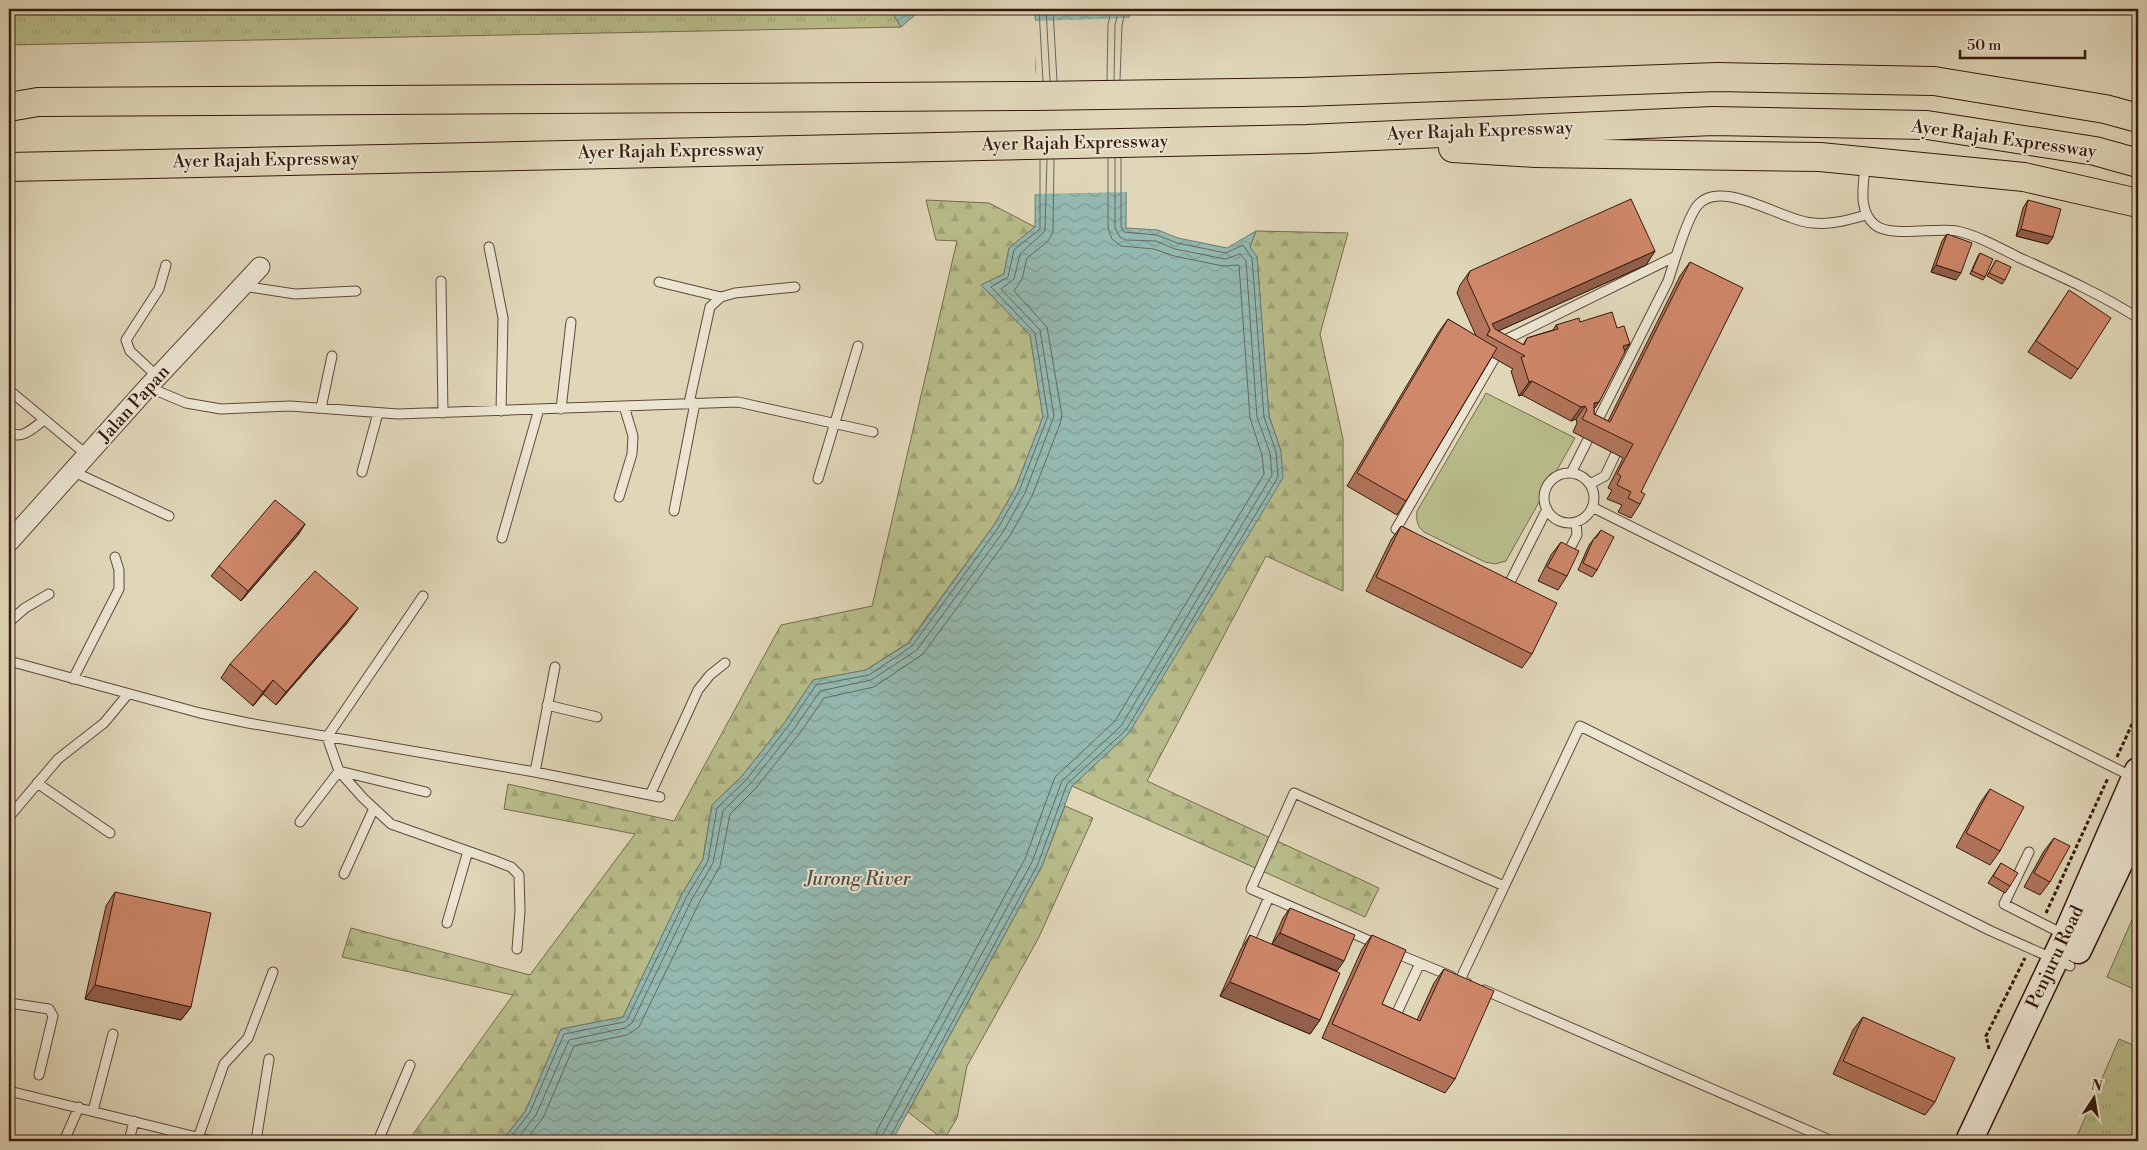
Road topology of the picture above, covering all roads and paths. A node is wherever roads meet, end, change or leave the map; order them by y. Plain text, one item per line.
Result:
1 (9, 100) edge
2 (38, 102) junction
3 (9, 107) edge
4 (2138, 118) edge
5 (1307, 139) junction
6 (1866, 162) junction
7 (2138, 163) edge
8 (12, 168) edge
9 (2138, 203) edge
10 (1866, 215) junction
11 (489, 247) dead end
12 (1676, 256) junction
13 (166, 264) dead end
14 (260, 267) dead end
15 (441, 281) dead end
16 (659, 282) dead end
17 (243, 286) junction
18 (795, 286) dead end
19 (356, 291) dead end
20 (721, 297) junction
21 (2138, 318) edge
22 (571, 322) dead end
23 (858, 346) dead end
24 (332, 356) dead end
25 (153, 382) junction
26 (9, 390) edge
27 (692, 403) junction
28 (624, 406) junction
29 (321, 408) junction
30 (561, 408) junction
31 (539, 409) junction
32 (501, 411) junction
33 (444, 413) junction
34 (378, 414) junction
35 (44, 420) junction
36 (835, 424) junction
37 (9, 432) edge
38 (872, 432) dead end
39 (87, 455) junction
40 (1615, 455) dead end
41 (72, 471) junction
42 (362, 472) dead end
43 (1571, 473) junction
44 (818, 479) dead end
45 (1590, 484) junction
46 (619, 497) dead end
47 (1592, 507) junction
48 (1547, 509) junction
49 (674, 511) dead end
50 (169, 516) dead end
51 (1576, 522) junction
52 (1414, 537) edge
53 (502, 538) dead end
54 (9, 542) edge
55 (115, 557) dead end
56 (1565, 558) edge
57 (1508, 584) edge
58 (49, 594) dead end
59 (423, 596) dead end
60 (9, 622) edge
61 (9, 661) edge
62 (725, 663) dead end
63 (555, 667) dead end
64 (72, 679) junction
65 (128, 694) junction
66 (547, 705) junction
67 (598, 717) dead end
68 (327, 737) junction
69 (339, 771) junction
70 (535, 772) junction
71 (2137, 776) edge
72 (37, 783) junction
73 (426, 792) dead end
74 (650, 796) junction
75 (660, 797) dead end
76 (374, 808) junction
77 (9, 817) edge
78 (300, 822) dead end
79 (2138, 824) edge
80 (110, 833) dead end
81 (468, 851) junction
82 (2029, 852) dead end
83 (344, 874) dead end
84 (1504, 886) junction
85 (1268, 897) junction
86 (448, 923) dead end
87 (2074, 939) junction
88 (517, 949) dead end
89 (1257, 949) edge
90 (1420, 963) junction
91 (2063, 963) junction
92 (273, 972) dead end
93 (1460, 980) junction
94 (9, 1003) edge
95 (1395, 1017) edge
96 (113, 1034) dead end
97 (269, 1059) dead end
98 (410, 1065) dead end
99 (39, 1076) dead end
100 (9, 1091) edge
101 (79, 1107) junction
102 (93, 1110) junction
103 (134, 1121) junction
104 (186, 1138) edge
105 (198, 1138) junction
106 (64, 1141) edge
107 (129, 1141) edge
108 (213, 1141) edge
109 (256, 1141) edge
110 (378, 1141) edge
111 (1832, 1141) edge
112 (1969, 1141) edge
113 (1989, 1141) edge

1 - 2 highway
2 - 3 highway
2 - 4 highway
5 - 6 highway
5 - 7 highway, Ayer Rajah Expressway
5 - 8 highway, Ayer Rajah Expressway
6 - 9 highway
6 - 10 lane
10 - 12 lane
10 - 21 lane
11 - 32 lane
12 - 43 lane
12 - 52 lane
13 - 25 lane
14 - 17 street, Jalan Papan
15 - 33 lane
16 - 20 lane
17 - 19 lane
17 - 25 street, Jalan Papan
18 - 20 lane
20 - 27 lane
22 - 30 lane
23 - 36 lane
24 - 29 lane
25 - 29 lane
25 - 39 street, Jalan Papan
26 - 35 lane
27 - 28 lane
27 - 36 lane
27 - 49 lane
28 - 30 lane
28 - 46 lane
29 - 34 lane
30 - 31 lane
31 - 32 lane
31 - 53 lane
32 - 33 lane
33 - 34 lane
34 - 42 lane
35 - 37 lane
35 - 39 lane
36 - 38 lane
36 - 44 lane
39 - 41 street, Jalan Papan
40 - 45 lane
41 - 50 lane
41 - 54 street, Jalan Papan
43 - 45 lane
43 - 48 lane
45 - 47 lane
47 - 51 lane
47 - 71 lane
48 - 51 lane
48 - 57 lane
51 - 56 lane
55 - 64 lane
58 - 60 lane
59 - 68 lane
61 - 64 lane
62 - 74 lane
63 - 66 lane
64 - 65 lane
65 - 68 lane
65 - 72 lane
66 - 67 lane
66 - 70 lane
68 - 69 lane
68 - 70 lane
69 - 73 lane
69 - 76 lane
69 - 78 lane
70 - 74 lane
71 - 87 main road, Penjuru Road
72 - 77 lane
72 - 80 lane
74 - 75 lane
76 - 81 lane
76 - 83 lane
79 - 87 main road, Penjuru Road
81 - 86 lane
81 - 88 lane
82 - 87 lane
84 - 85 lane
84 - 91 lane
84 - 93 lane
85 - 89 lane
85 - 90 lane
87 - 91 main road, Penjuru Road
90 - 93 lane
90 - 95 lane
91 - 112 main road, Penjuru Road
91 - 113 main road, Penjuru Road
92 - 105 lane
93 - 111 lane
94 - 99 lane
96 - 102 lane
97 - 109 lane
98 - 110 lane
100 - 101 lane
101 - 102 lane
101 - 106 lane
102 - 103 lane
103 - 104 lane
103 - 107 lane
104 - 105 lane
105 - 108 lane

